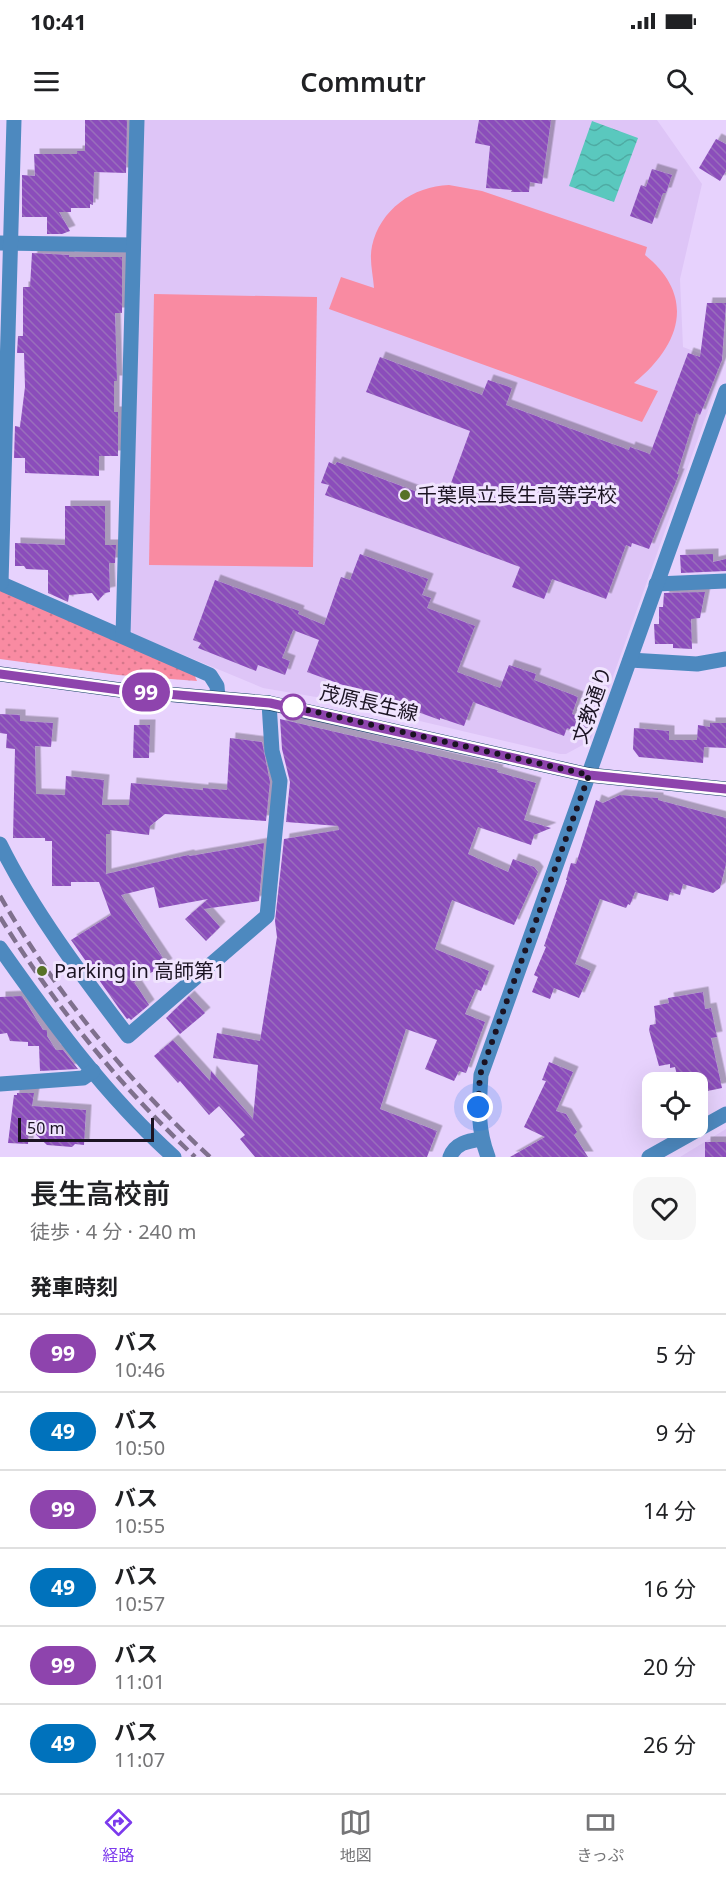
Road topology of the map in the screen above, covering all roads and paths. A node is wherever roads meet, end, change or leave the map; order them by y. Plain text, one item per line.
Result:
1 (14, 120) edge
2 (137, 120) edge
3 (5, 244) edge
4 (133, 245) junction
5 (726, 391) edge
6 (726, 580) edge
7 (0, 583) edge
8 (656, 584) junction
9 (123, 636) junction
10 (726, 658) edge
11 (630, 660) junction
12 (0, 674) edge
13 (218, 698) junction
14 (270, 703) junction
15 (589, 775) junction
16 (726, 789) edge
17 (0, 844) edge
18 (0, 948) edge
19 (93, 1071) junction
20 (0, 1084) edge
21 (726, 1114) edge
22 (481, 1139) junction
23 (174, 1157) edge
24 (450, 1157) edge
25 (488, 1157) edge
26 (649, 1157) edge

1 - 3 street
2 - 4 street
3 - 4 street
3 - 7 street
4 - 9 street
5 - 8 street, 文教通り
6 - 8 street
7 - 9 street
8 - 11 street, 文教通り
9 - 13 street
10 - 11 street
11 - 15 street, 文教通り
12 - 13 main road, 茂原長生線
13 - 14 main road, 茂原長生線
14 - 15 main road, 茂原長生線
14 - 17 street
15 - 16 main road, 茂原長生線
15 - 22 street, 文教通り
18 - 19 street
19 - 20 street
19 - 23 street
21 - 26 street
22 - 24 street
22 - 25 street, 文教通り

